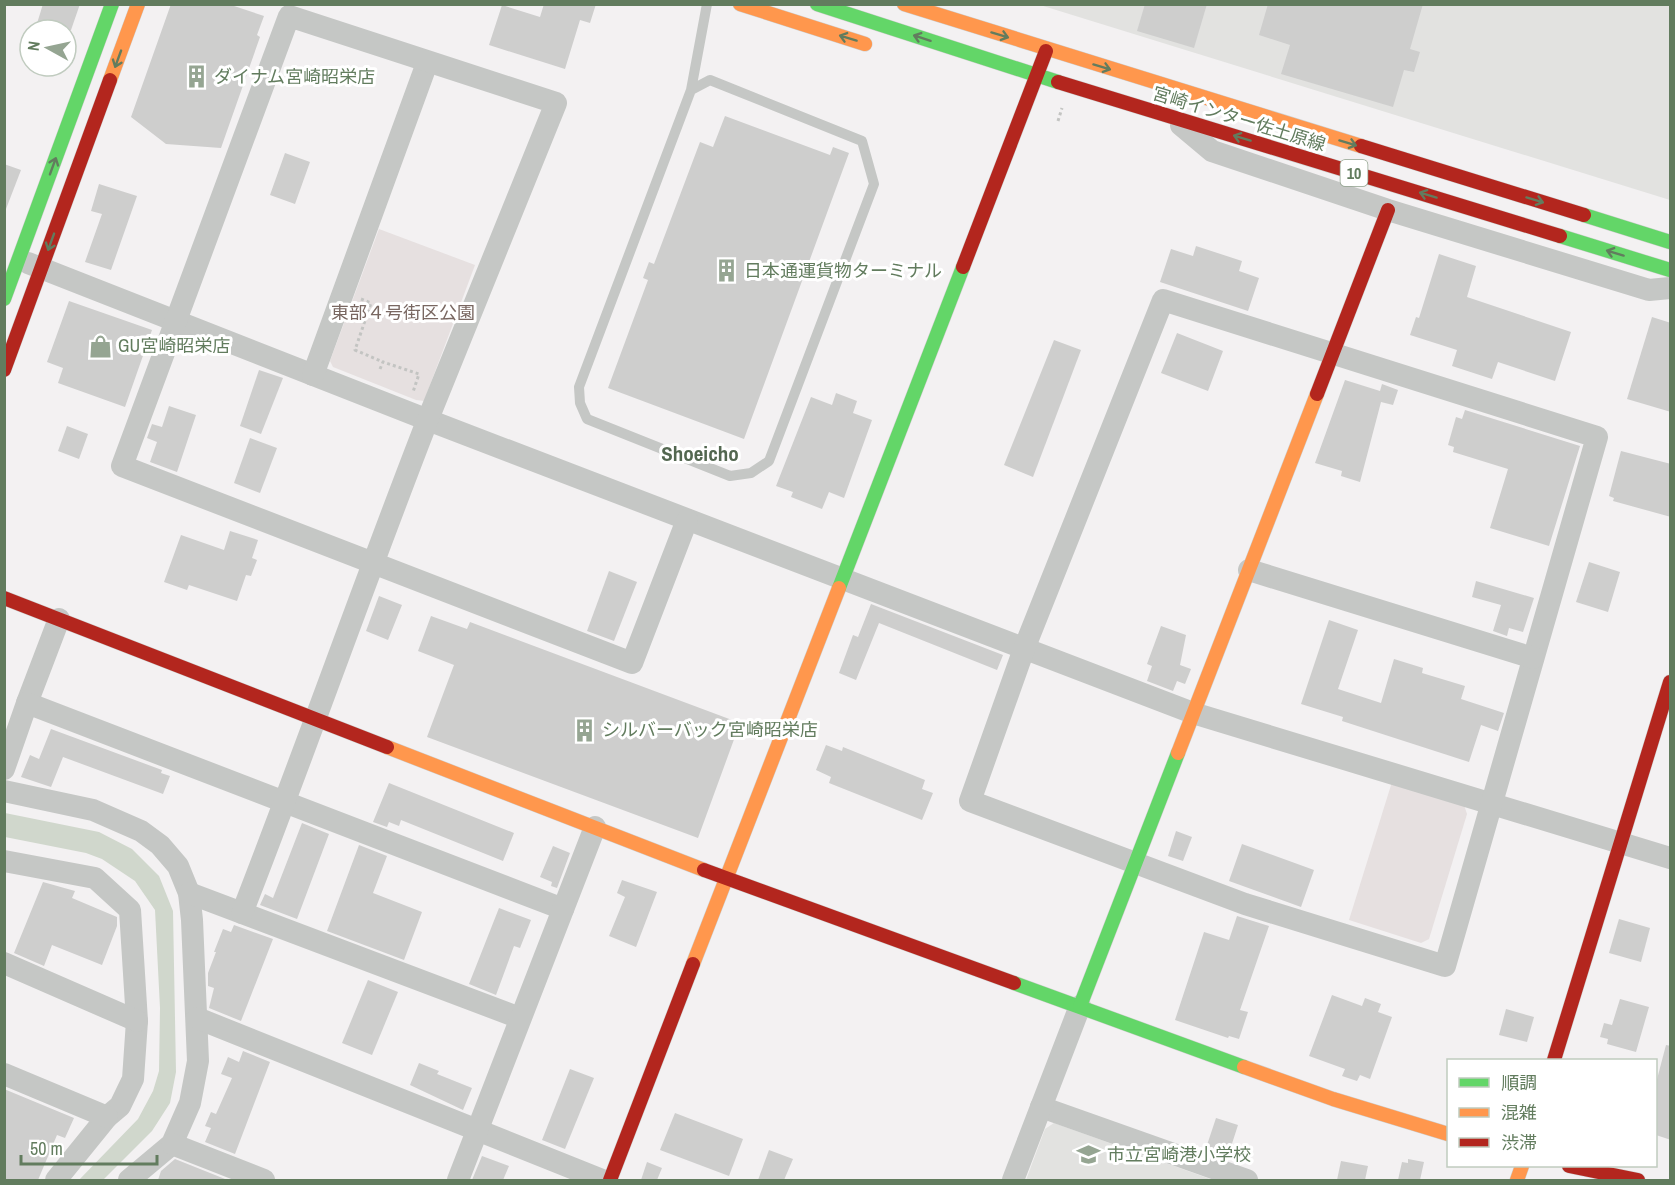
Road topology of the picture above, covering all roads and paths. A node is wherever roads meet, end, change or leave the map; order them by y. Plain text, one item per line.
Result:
1 (112, 4) edge
2 (138, 4) edge
3 (707, 4) edge
4 (740, 4) edge
5 (817, 4) edge
6 (904, 4) edge
7 (882, 49) dead end
8 (1046, 49) junction
9 (967, 52) junction
10 (925, 55) dead end
11 (427, 63) junction
12 (1038, 76) junction
13 (691, 90) junction
14 (1173, 117) junction
15 (1388, 210) junction
16 (1671, 242) edge
17 (12, 257) edge
18 (41, 268) junction
19 (1671, 270) edge
20 (1671, 288) edge
21 (356, 298) dead end
22 (4, 300) edge
23 (176, 321) junction
24 (1332, 354) junction
25 (383, 362) junction
26 (380, 369) dead end
27 (4, 370) edge
28 (313, 375) junction
29 (411, 396) dead end
30 (428, 420) junction
31 (687, 520) junction
32 (375, 564) junction
33 (1249, 570) junction
34 (843, 579) junction
35 (4, 598) edge
36 (59, 619) junction
37 (1024, 649) junction
38 (1533, 658) junction
39 (1671, 682) edge
40 (27, 703) junction
41 (1193, 713) junction
42 (318, 718) junction
43 (4, 769) edge
44 (4, 791) edge
45 (285, 803) junction
46 (1491, 804) junction
47 (595, 827) junction
48 (1619, 843) junction
49 (1671, 858) edge
50 (4, 861) edge
51 (1135, 864) junction
52 (726, 879) junction
53 (189, 893) junction
54 (563, 909) junction
55 (242, 913) junction
56 (4, 963) edge
57 (1080, 1006) junction
58 (196, 1018) junction
59 (520, 1018) junction
60 (137, 1021) junction
61 (1554, 1059) edge
62 (4, 1074) edge
63 (1041, 1107) junction
64 (107, 1117) junction
65 (479, 1130) junction
66 (1447, 1133) edge
67 (172, 1144) junction
68 (1574, 1167) edge
69 (56, 1180) edge
70 (129, 1180) edge
71 (264, 1180) edge
72 (458, 1180) edge
73 (602, 1180) edge
74 (610, 1180) edge
75 (1013, 1180) edge
76 (1247, 1180) edge
77 (1638, 1180) edge

17 -> 1 street
2 -> 18 street
3 - 13 lane
7 -> 4 street
9 -> 5 street, 10
6 -> 8 street, 10
8 - 12 street
8 -> 16 street, 宮崎インター佐土原線 / 10
9 - 10 street
9 - 12 street, 10
11 - 23 street
11 - 28 street
11 - 30 street
12 - 14 street, 宮崎インター佐土原線 / 10
12 - 34 street
13 - 13 lane
14 - 15 street
19 -> 14 street, 宮崎インター佐土原線 / 10
15 - 20 street
15 - 24 street
17 - 18 street
17 - 22 street
18 - 23 street
18 - 27 street
21 - 25 path
23 - 28 street
23 - 32 street
24 - 33 street
24 - 37 street
24 - 38 street
25 - 26 path
25 - 29 path
28 - 30 street
30 - 31 street
30 - 32 street
31 - 32 street
31 - 34 street
32 - 42 street
33 - 38 street
33 - 41 street
34 - 37 street
34 - 52 street
35 - 36 street
36 - 40 street
36 - 42 street
37 - 41 street
37 - 51 street
38 - 46 street
39 - 48 street
40 - 43 street
40 - 45 street
41 - 46 street
41 - 51 street
42 - 45 street
42 - 47 street
44 - 53 street
45 - 54 street
45 - 55 street
46 - 48 street
46 - 51 street
47 - 52 street
47 - 54 street
48 - 49 street
48 - 61 street
50 - 60 street
51 - 57 street
52 - 57 street
52 - 74 street
53 - 55 street
53 - 58 street
54 - 59 street
55 - 59 street
56 - 60 street
57 - 63 street
57 - 66 street
58 - 65 street
58 - 67 street
59 - 65 street
60 - 64 street
62 - 64 street
63 - 75 street
63 - 76 street
64 - 69 street
65 - 72 street
65 - 73 street
67 - 70 street
67 - 71 street
68 - 77 street

